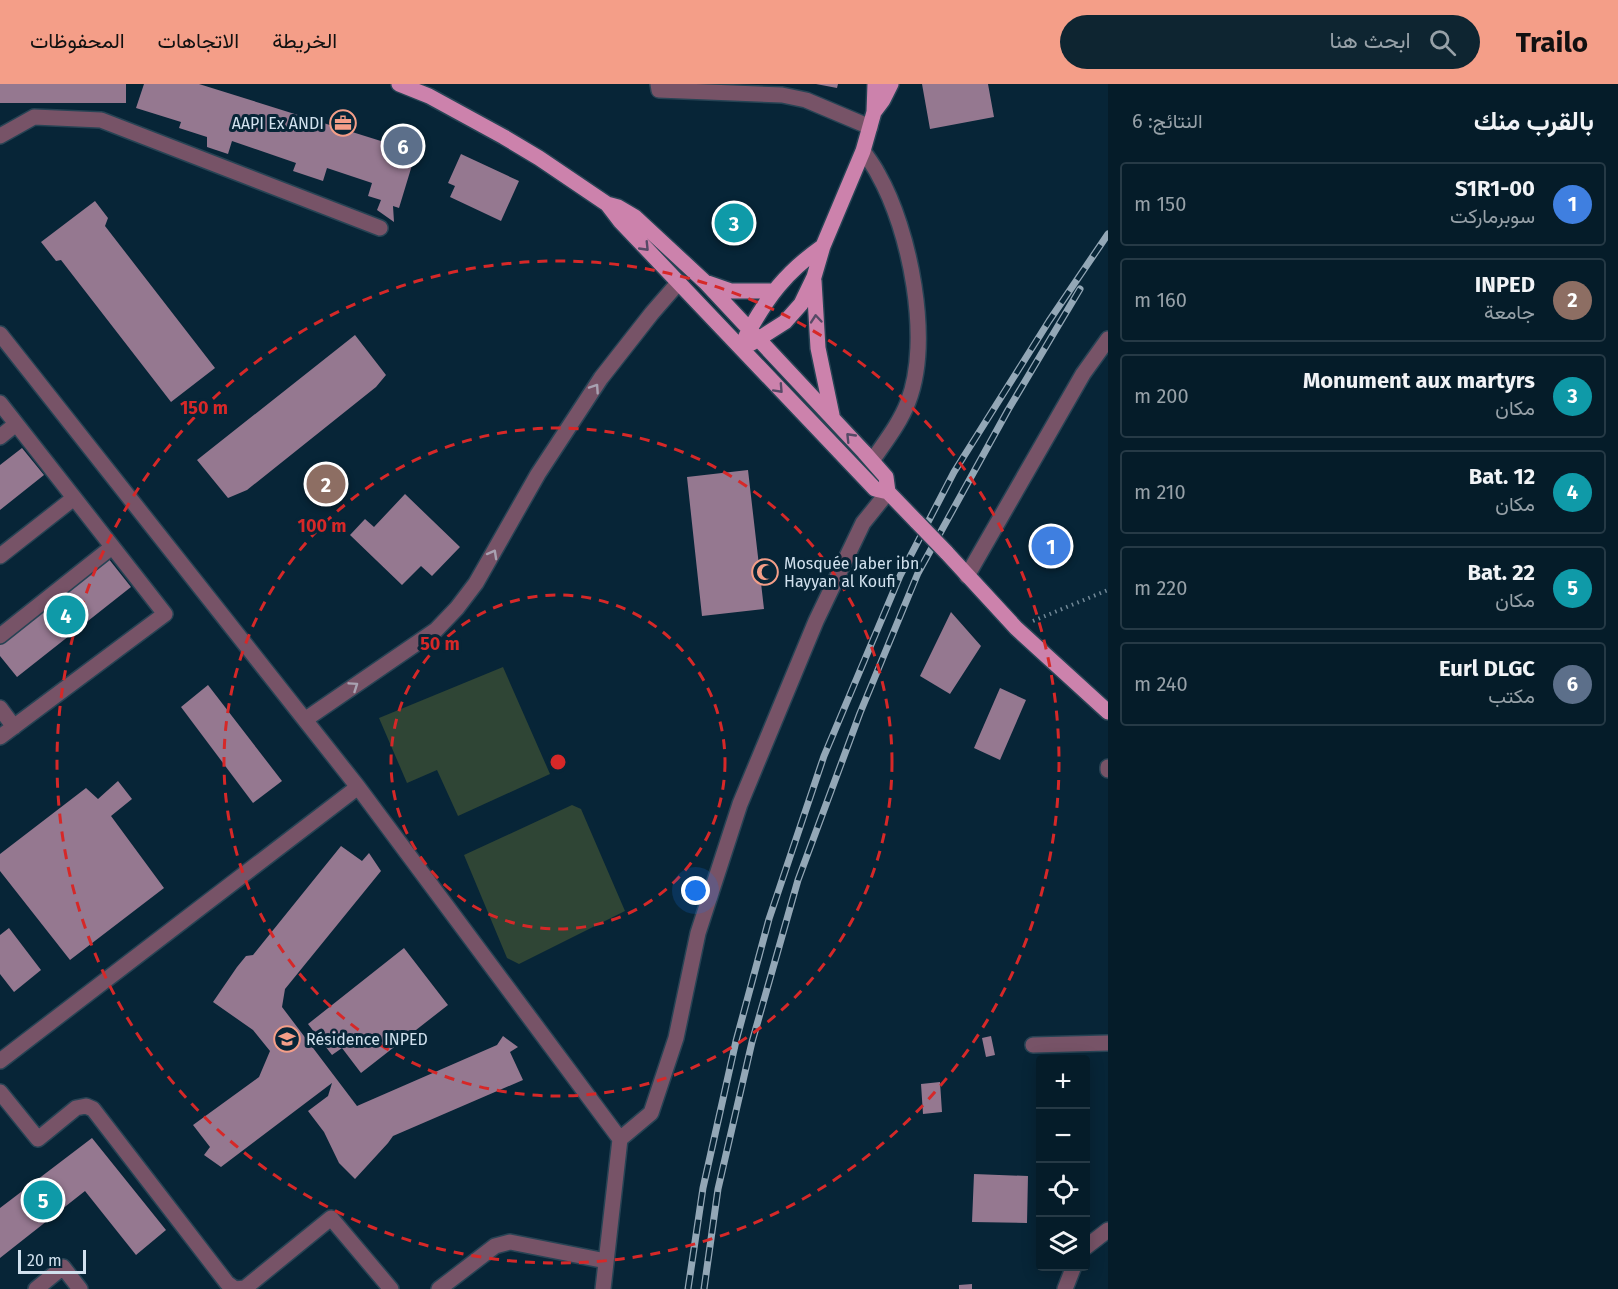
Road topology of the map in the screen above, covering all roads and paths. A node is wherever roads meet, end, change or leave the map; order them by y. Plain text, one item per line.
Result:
1 (399, 84) edge
2 (658, 84) edge
3 (875, 84) edge
4 (891, 84) edge
5 (872, 119) junction
6 (0, 136) edge
7 (863, 150) junction
8 (607, 204) junction
9 (380, 228) dead end
10 (823, 246) junction
11 (814, 277) junction
12 (679, 282) junction
13 (705, 282) junction
14 (772, 291) junction
15 (0, 334) edge
16 (754, 334) junction
17 (1108, 339) edge
18 (741, 349) junction
19 (0, 403) edge
20 (833, 418) junction
21 (16, 424) junction
22 (0, 437) edge
23 (872, 461) junction
24 (888, 492) junction
25 (74, 498) junction
26 (112, 547) junction
27 (0, 556) edge
28 (967, 576) junction
29 (1108, 590) edge
30 (1016, 628) junction
31 (0, 636) edge
32 (0, 708) edge
33 (1108, 712) edge
34 (306, 719) junction
35 (14, 727) junction
36 (0, 737) edge
37 (358, 787) junction
38 (1108, 1043) edge
39 (1033, 1045) dead end
40 (0, 1061) edge
41 (0, 1092) edge
42 (620, 1139) junction
43 (1108, 1230) edge
44 (1090, 1244) edge
45 (606, 1261) junction
46 (1072, 1271) edge
47 (36, 1289) edge
48 (80, 1289) edge
49 (391, 1289) edge
50 (440, 1289) edge
51 (603, 1289) edge
52 (1065, 1289) edge

1 - 8 main road
2 - 5 street
3 - 5 main road
4 - 5 main road
5 - 7 main road
6 - 9 street
7 - 10 main road
7 - 23 street
8 -> 12 main road
8 - 13 main road
10 - 11 main road
10 - 14 main road
11 - 16 main road
20 -> 11 main road
12 - 18 main road
34 -> 12 street
13 - 14 main road
13 - 16 main road
14 - 16 main road
15 - 34 street
16 - 18 main road
16 - 20 main road
17 - 28 street
18 -> 24 main road
19 - 21 street
23 -> 20 main road
21 - 22 street
21 - 25 street
23 - 24 main road
24 - 28 main road, bridge
24 - 42 street
25 - 26 street
25 - 27 street
26 - 31 street
26 - 35 street
28 - 30 main road
29 - 30 path
30 - 33 main road
32 - 35 street
34 - 37 street
35 - 36 street
37 - 40 street
37 - 42 street
38 - 39 street
41 - 49 street
42 - 45 street
43 - 44 street
45 - 50 street
45 - 51 street
46 - 52 street
47 - 48 street

